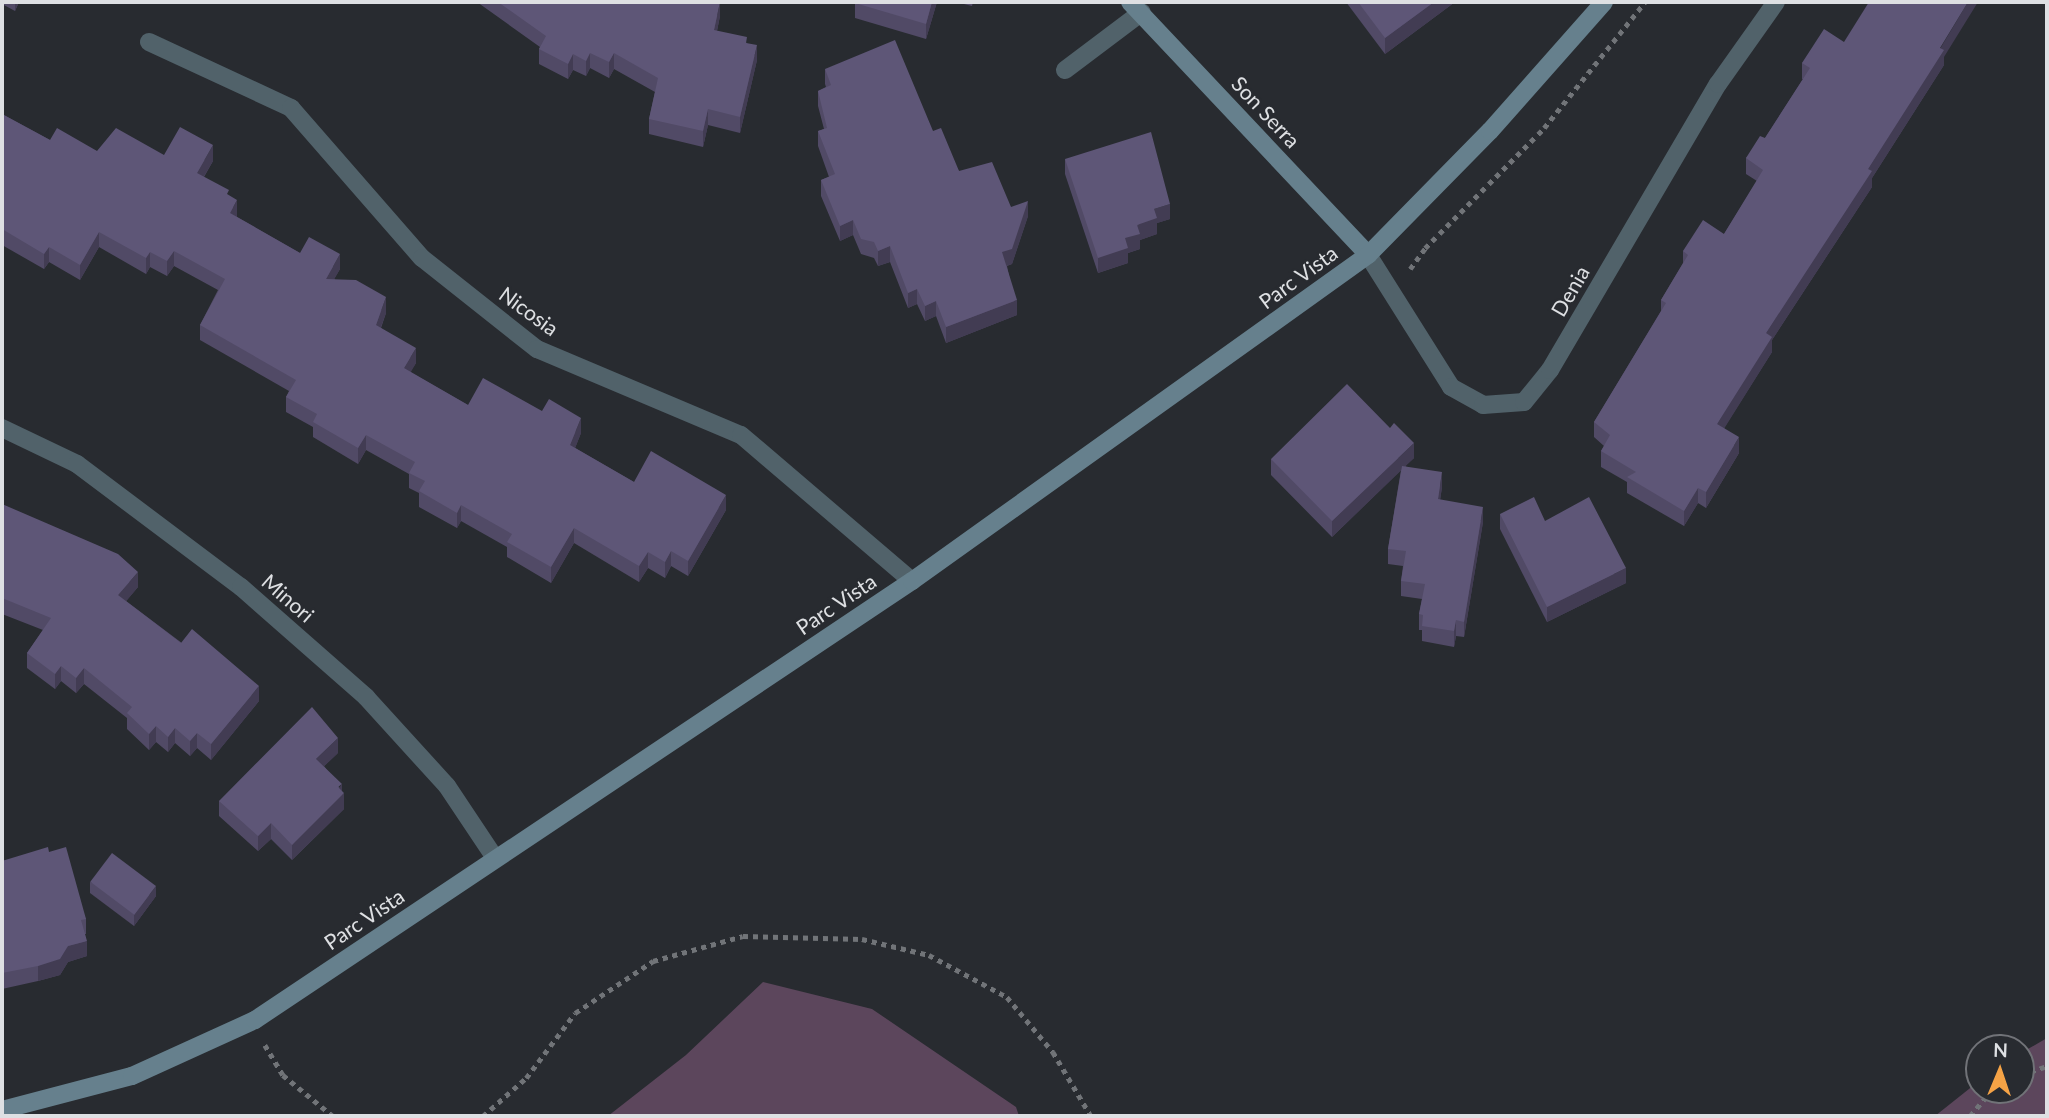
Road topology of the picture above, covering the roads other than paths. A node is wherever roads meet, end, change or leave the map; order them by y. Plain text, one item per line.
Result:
1 (1604, 2) edge
2 (1776, 2) edge
3 (1136, 7) edge
4 (149, 42) dead end
5 (1065, 70) dead end
6 (1368, 255) junction
7 (2, 428) edge
8 (912, 581) junction
9 (495, 858) junction
10 (2, 1110) edge

1 - 6 street, Parc Vista
2 - 6 street, Denia
3 - 5 street
3 - 6 street, Son Serra
4 - 8 street, Nicosia
6 - 8 street, Parc Vista
7 - 9 street, Minori
8 - 9 street, Parc Vista
9 - 10 street, Parc Vista

